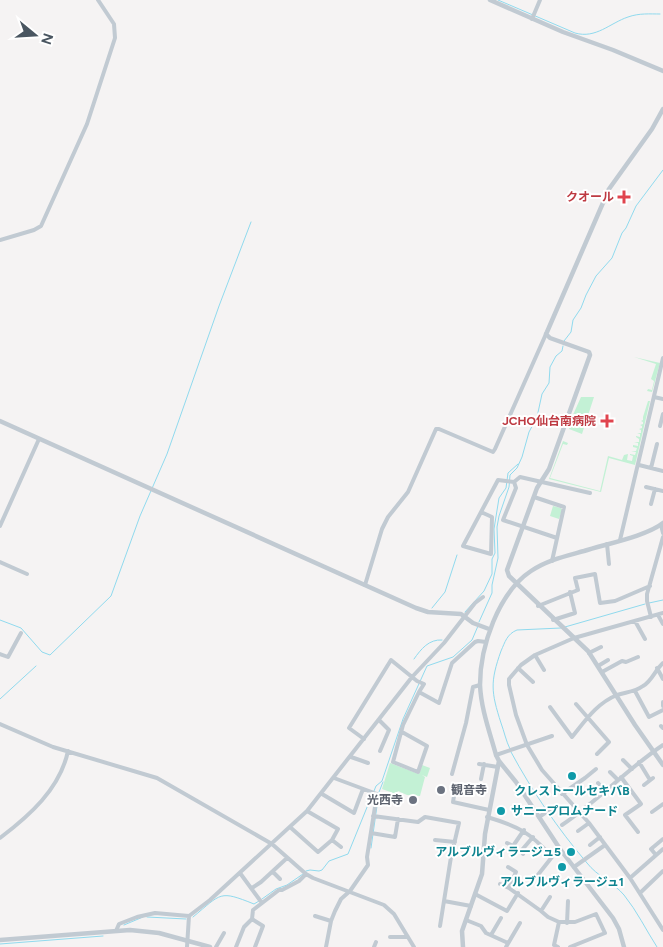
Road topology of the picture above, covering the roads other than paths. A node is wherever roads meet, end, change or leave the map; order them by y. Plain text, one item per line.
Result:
1 (98, 0) edge
2 (490, 0) edge
3 (540, 0) edge
4 (533, 16) junction
5 (663, 71) edge
6 (663, 109) edge
7 (0, 240) edge
8 (546, 334) junction
9 (663, 358) edge
10 (654, 397) junction
11 (663, 400) edge
12 (663, 414) edge
13 (0, 422) edge
14 (660, 426) dead end
15 (39, 439) junction
16 (657, 444) dead end
17 (638, 465) junction
18 (651, 468) junction
19 (663, 471) edge
20 (513, 482) junction
21 (541, 482) junction
22 (646, 487) dead end
23 (655, 490) junction
24 (663, 492) edge
25 (590, 493) dead end
26 (534, 497) junction
27 (651, 504) dead end
28 (481, 512) junction
29 (662, 524) edge
30 (0, 526) edge
31 (523, 527) junction
32 (663, 533) edge
33 (663, 537) edge
34 (557, 538) junction
35 (620, 540) junction
36 (662, 542) edge
37 (607, 544) junction
38 (552, 561) junction
39 (656, 561) junction
40 (0, 562) edge
41 (609, 564) dead end
42 (663, 564) edge
43 (27, 574) dead end
44 (365, 584) junction
45 (516, 584) junction
46 (650, 586) junction
47 (570, 592) junction
48 (483, 597) dead end
49 (600, 603) junction
50 (593, 605) dead end
51 (538, 606) junction
52 (661, 614) edge
53 (464, 616) junction
54 (651, 617) junction
55 (553, 620) junction
56 (635, 621) junction
57 (663, 624) edge
58 (490, 630) junction
59 (21, 633) dead end
60 (574, 638) junction
61 (645, 639) dead end
62 (486, 642) junction
63 (600, 647) dead end
64 (589, 653) junction
65 (0, 654) edge
66 (535, 655) junction
67 (638, 656) dead end
68 (608, 660) dead end
69 (663, 663) edge
70 (598, 666) junction
71 (518, 668) junction
72 (658, 668) junction
73 (544, 670) dead end
74 (602, 672) junction
75 (412, 677) junction
76 (663, 679) edge
77 (533, 682) dead end
78 (480, 685) junction
79 (635, 691) junction
80 (419, 692) junction
81 (617, 695) junction
82 (663, 702) edge
83 (576, 704) dead end
84 (663, 706) edge
85 (550, 707) dead end
86 (663, 710) edge
87 (587, 718) junction
88 (379, 720) junction
89 (0, 724) edge
90 (402, 732) junction
91 (552, 736) dead end
92 (364, 740) junction
93 (527, 745) junction
94 (663, 745) edge
95 (68, 751) junction
96 (380, 751) dead end
97 (653, 752) junction
98 (597, 754) dead end
99 (351, 756) junction
100 (496, 756) junction
101 (623, 760) dead end
102 (499, 761) junction
103 (640, 762) junction
104 (368, 763) dead end
105 (663, 765) edge
106 (498, 767) junction
107 (596, 769) dead end
108 (632, 769) junction
109 (610, 772) dead end
110 (452, 774) dead end
111 (334, 778) junction
112 (620, 779) junction
113 (481, 780) dead end
114 (598, 783) dead end
115 (644, 785) dead end
116 (363, 789) junction
117 (605, 792) junction
118 (322, 794) junction
119 (562, 794) junction
120 (454, 796) dead end
121 (663, 804) edge
122 (551, 809) dead end
123 (489, 810) junction
124 (307, 811) junction
125 (652, 812) dead end
126 (580, 813) junction
127 (375, 816) junction
128 (487, 817) junction
129 (539, 817) junction
130 (398, 819) junction
131 (589, 823) junction
132 (562, 825) dead end
133 (290, 827) junction
134 (524, 830) junction
135 (578, 831) dead end
136 (638, 832) dead end
137 (372, 834) junction
138 (533, 837) junction
139 (600, 837) junction
140 (0, 838) edge
141 (663, 839) edge
142 (332, 840) junction
143 (435, 840) dead end
144 (455, 842) junction
145 (507, 843) dead end
146 (272, 844) junction
147 (590, 845) dead end
148 (605, 845) junction
149 (341, 847) dead end
150 (663, 849) edge
151 (523, 854) dead end
152 (656, 855) junction
153 (287, 858) junction
154 (508, 867) dead end
155 (574, 867) junction
156 (663, 871) edge
157 (273, 872) junction
158 (240, 873) junction
159 (305, 873) junction
160 (538, 876) dead end
161 (630, 878) junction
162 (280, 879) dead end
163 (500, 884) dead end
164 (252, 888) junction
165 (509, 888) junction
166 (350, 891) junction
167 (518, 893) junction
168 (475, 894) junction
169 (640, 894) junction
170 (550, 897) dead end
171 (444, 901) junction
172 (568, 901) dead end
173 (261, 902) junction
174 (471, 906) junction
175 (541, 911) junction
176 (189, 916) junction
177 (315, 916) dead end
178 (501, 918) dead end
179 (252, 919) junction
180 (466, 920) junction
181 (331, 921) junction
182 (559, 922) junction
183 (520, 923) dead end
184 (567, 923) junction
185 (440, 926) dead end
186 (663, 930) edge
187 (116, 931) junction
188 (224, 933) dead end
189 (491, 935) junction
190 (408, 936) junction
191 (390, 937) dead end
192 (187, 939) junction
193 (0, 940) edge
194 (507, 945) edge
195 (187, 947) edge
196 (210, 947) edge
197 (216, 947) edge
198 (236, 947) edge
199 (255, 947) edge
200 (326, 947) edge
201 (414, 947) edge
202 (463, 947) edge
203 (558, 947) edge
204 (570, 947) edge
205 (624, 947) edge

1 - 7 street
2 - 4 street
3 - 4 street
4 - 5 street
6 - 8 street
8 - 21 street
8 - 44 street
9 - 10 street
10 - 11 street
10 - 17 street
12 - 14 street
13 - 15 street
15 - 30 street
15 - 44 street
16 - 18 street
17 - 18 street
17 - 35 street
18 - 19 street
20 - 21 street
20 - 28 street
20 - 31 street
21 - 25 street
21 - 26 street
22 - 23 street
23 - 24 street
23 - 27 street
26 - 31 street
26 - 34 street
28 - 28 street
29 - 32 street
29 - 35 street
31 - 34 street
31 - 45 street
33 - 36 street
34 - 38 street
35 - 37 street
36 - 39 street
37 - 38 street
37 - 41 street
38 - 45 street
39 - 42 street
39 - 46 street
40 - 43 street
44 - 53 street
45 - 51 street
45 - 58 street
46 - 49 street
46 - 54 street
47 - 49 street
47 - 51 street
47 - 55 street
48 - 53 street
49 - 50 street
51 - 55 street
52 - 54 street
52 - 57 street
53 - 58 street
53 - 75 street
54 - 56 street
55 - 60 street
56 - 60 street
56 - 61 street
58 - 62 street
59 - 65 street
60 - 64 street
60 - 66 street
62 - 78 street
62 - 80 street
63 - 64 street
64 - 70 street
66 - 71 street
66 - 73 street
67 - 74 street
68 - 70 street
69 - 72 street
70 - 74 street
71 - 77 street
71 - 93 street
72 - 76 street
72 - 79 street
74 - 81 street
75 - 80 street
75 - 88 street
75 - 92 street
78 - 100 street
78 - 110 street
79 - 81 street
79 - 86 street
80 - 90 street
81 - 87 street
81 - 97 street
82 - 84 street
83 - 87 street
85 - 87 street
87 - 98 street
88 - 92 street
88 - 96 street
89 - 95 street
90 - 90 street
91 - 93 street
92 - 99 street
93 - 100 street
93 - 119 street
94 - 97 street
95 - 140 street
95 - 146 street
97 - 103 street
97 - 105 street
99 - 104 street
99 - 111 street
100 - 102 street
101 - 108 street
102 - 106 street
102 - 129 street
103 - 108 street
103 - 115 street
106 - 113 street
106 - 123 street
107 - 119 street
108 - 112 street
109 - 112 street
111 - 116 street
111 - 118 street
112 - 117 street
112 - 136 street
114 - 117 street
116 - 118 street
116 - 127 street
117 - 126 street
118 - 124 street
119 - 126 street
120 - 123 street
121 - 125 street
122 - 129 street
123 - 128 street
124 - 133 street
124 - 142 street
126 - 131 street
126 - 132 street
127 - 130 street
127 - 137 street
128 - 134 street
128 - 168 street
129 - 155 street
130 - 137 street
130 - 144 street
131 - 135 street
131 - 139 street
133 - 142 street
133 - 146 street
134 - 138 street
134 - 145 street
137 - 166 street
138 - 151 street
138 - 160 street
139 - 147 street
139 - 148 street
141 - 152 street
142 - 149 street
143 - 144 street
144 - 171 street
146 - 153 street
146 - 158 street
148 - 155 street
148 - 161 street
150 - 152 street
152 - 161 street
153 - 157 street
153 - 159 street
154 - 165 street
155 - 205 street
156 - 169 street
157 - 162 street
157 - 164 street
158 - 164 street
158 - 176 street
159 - 166 street
159 - 173 street
161 - 169 street
163 - 165 street
164 - 173 street
165 - 167 street
166 - 181 street
166 - 190 street
167 - 168 street
167 - 175 street
168 - 174 street
169 - 186 street
170 - 175 street
171 - 174 street
171 - 185 street
172 - 184 street
173 - 179 street
174 - 180 street
175 - 182 street
176 - 187 street
176 - 192 street
177 - 181 street
178 - 189 street
179 - 198 street
179 - 199 street
180 - 189 street
180 - 202 street
181 - 200 street
182 - 184 street
182 - 203 street
183 - 194 street
184 - 204 street
187 - 192 street
187 - 193 street
188 - 197 street
189 - 194 street
190 - 191 street
190 - 201 street
192 - 195 street
192 - 196 street

